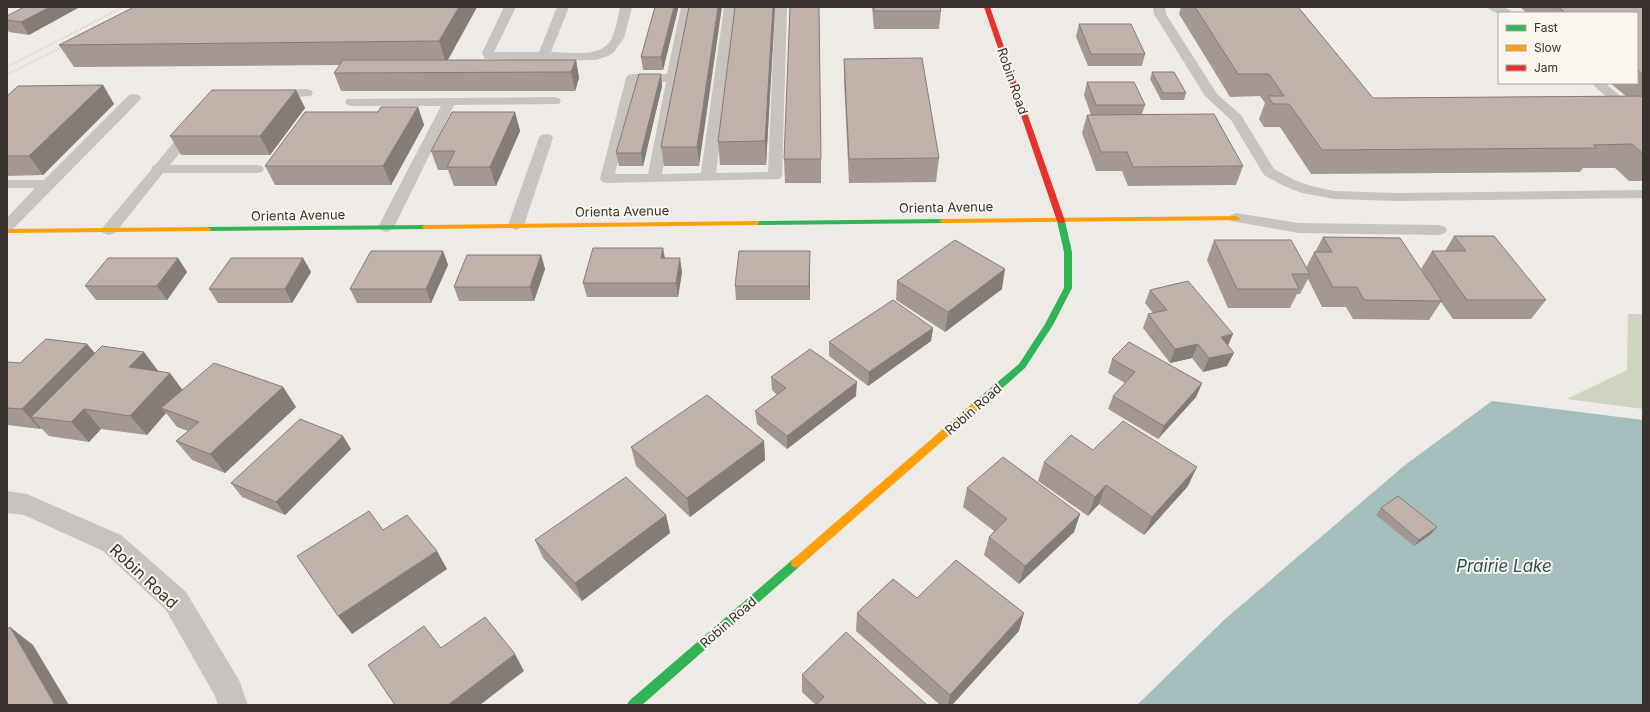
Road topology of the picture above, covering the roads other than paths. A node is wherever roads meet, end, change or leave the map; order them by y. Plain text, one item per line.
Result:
1 (510, 7) edge
2 (563, 7) edge
3 (626, 7) edge
4 (687, 7) edge
5 (730, 7) edge
6 (781, 7) edge
7 (987, 7) edge
8 (1159, 7) edge
9 (1493, 7) edge
10 (1505, 12) edge
11 (543, 57) junction
12 (673, 78) junction
13 (1598, 84) edge
14 (306, 93) dead end
15 (260, 94) edge
16 (134, 98) dead end
17 (554, 101) dead end
18 (352, 102) dead end
19 (449, 102) junction
20 (1613, 110) edge
21 (202, 118) edge
22 (546, 138) dead end
23 (157, 169) junction
24 (257, 169) dead end
25 (708, 177) junction
26 (654, 178) junction
27 (7, 184) edge
28 (48, 184) junction
29 (1643, 194) edge
30 (1060, 218) junction
31 (1236, 218) joint
32 (516, 225) junction
33 (7, 227) edge
34 (386, 227) junction
35 (109, 230) junction
36 (1439, 230) dead end
37 (7, 231) edge
38 (7, 502) edge
39 (233, 705) edge
40 (633, 705) edge

1 - 11 lane
2 - 11 lane
3 - 11 lane
4 - 12 lane
5 - 25 lane
6 - 25 lane
7 - 30 street, Robin Road
8 - 29 lane
9 - 10 lane
12 - 26 lane
12 - 26 lane
13 - 20 lane
14 - 15 lane
16 - 28 lane
17 - 19 lane
18 - 19 lane
19 - 34 lane
21 - 23 lane
22 - 32 lane
23 - 24 lane
23 - 35 lane
25 - 26 lane
27 - 28 lane
28 - 33 lane
30 - 31 street, Orienta Avenue
30 - 32 street, Orienta Avenue
30 - 40 street, Robin Road
31 - 36 lane
32 - 34 street, Orienta Avenue
34 - 35 street, Orienta Avenue
35 - 37 street, Orienta Avenue
38 - 39 street, Robin Road

